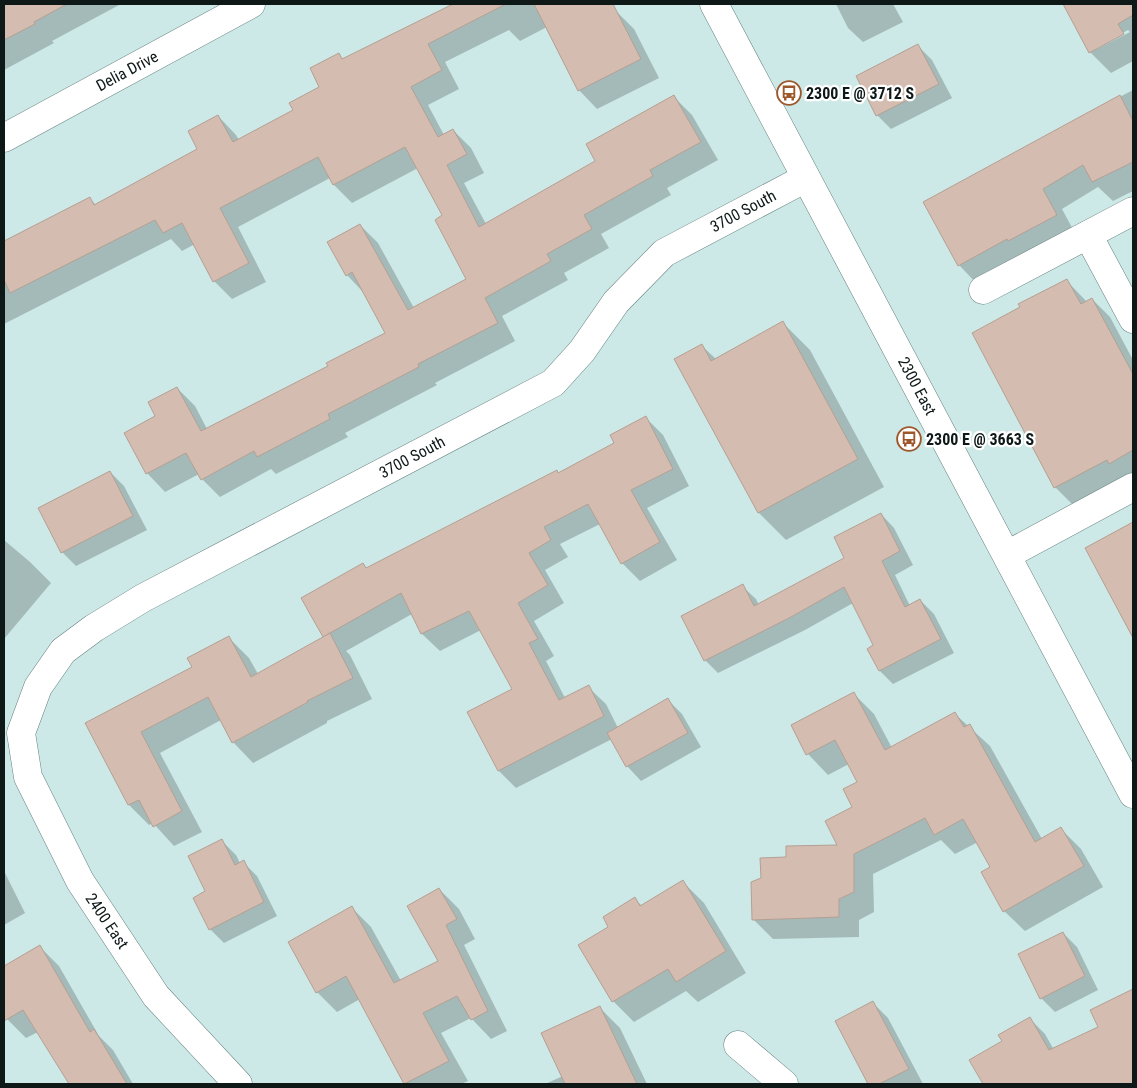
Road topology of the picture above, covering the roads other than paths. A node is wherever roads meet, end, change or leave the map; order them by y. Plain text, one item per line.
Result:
1 (251, 4) edge
2 (714, 4) edge
3 (4, 138) edge
4 (806, 178) junction
5 (1133, 210) edge
6 (1088, 235) junction
7 (983, 290) dead end
8 (1133, 319) edge
9 (1133, 487) edge
10 (1007, 555) junction
11 (21, 733) joint
12 (1133, 794) edge
13 (738, 1045) dead end
14 (238, 1084) edge
15 (784, 1084) edge

1 - 3 street, Delia Drive
2 - 4 street, 2300 East
4 - 10 street, 2300 East
4 - 11 street, 3700 South
5 - 6 street
6 - 7 street
6 - 8 street
9 - 10 street
10 - 12 street, 2300 East
11 - 14 street, 2400 East
13 - 15 street

